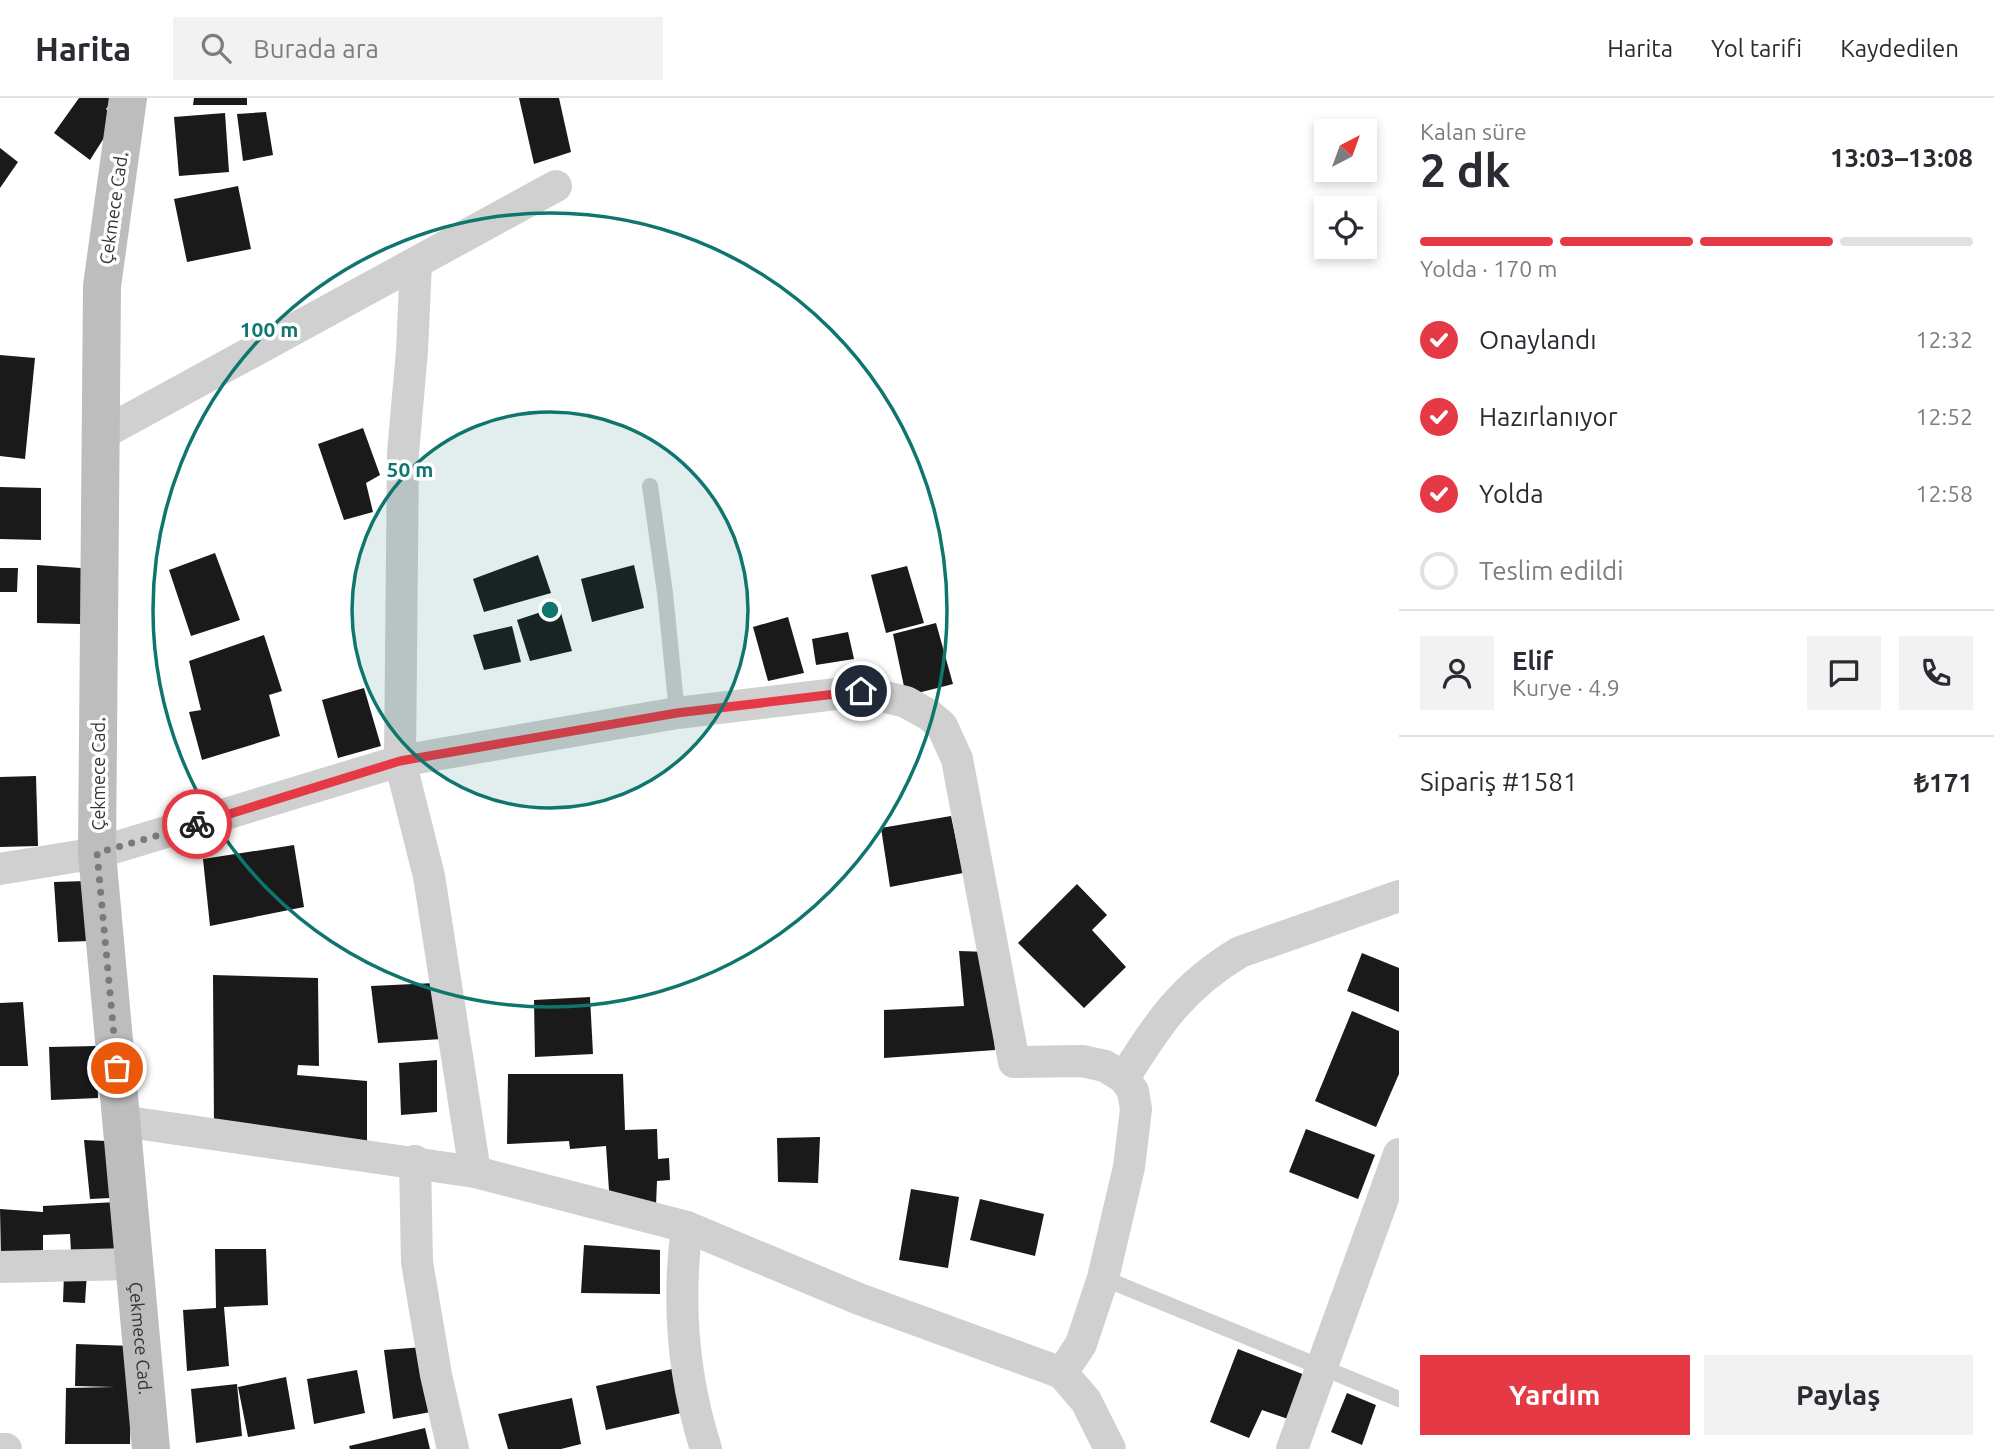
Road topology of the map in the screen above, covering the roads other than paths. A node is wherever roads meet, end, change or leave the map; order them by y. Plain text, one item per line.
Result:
1 (128, 98) edge
2 (556, 186) dead end
3 (416, 263) junction
4 (100, 435) junction
5 (650, 486) dead end
6 (677, 713) junction
7 (400, 761) junction
8 (97, 853) junction
9 (0, 869) edge
10 (1399, 896) edge
11 (1124, 1078) junction
12 (121, 1121) junction
13 (1399, 1154) edge
14 (415, 1161) junction
15 (475, 1172) junction
16 (687, 1227) junction
17 (132, 1264) junction
18 (0, 1267) edge
19 (1102, 1278) junction
20 (1323, 1367) junction
21 (1062, 1373) junction
22 (1399, 1399) edge
23 (0, 1449) edge
24 (6, 1449) edge
25 (151, 1449) edge
26 (453, 1449) edge
27 (706, 1449) edge
28 (1110, 1449) edge
29 (1292, 1449) edge

1 - 4 street, Çekmece Cad.
2 - 3 street
3 - 4 street
3 - 7 street
4 - 8 street, Çekmece Cad.
5 - 6 lane
6 - 7 street
6 - 11 street
7 - 8 street
7 - 15 street
8 - 9 street
8 - 12 street, Çekmece Cad.
10 - 11 street
11 - 19 street
12 - 14 street
12 - 17 street, Çekmece Cad.
13 - 20 street
14 - 15 street
14 - 26 street
15 - 16 street
16 - 21 street
16 - 27 street
17 - 18 street
17 - 25 street, Çekmece Cad.
19 - 20 lane
19 - 21 street
20 - 22 lane
20 - 29 street
21 - 28 street
23 - 24 street

